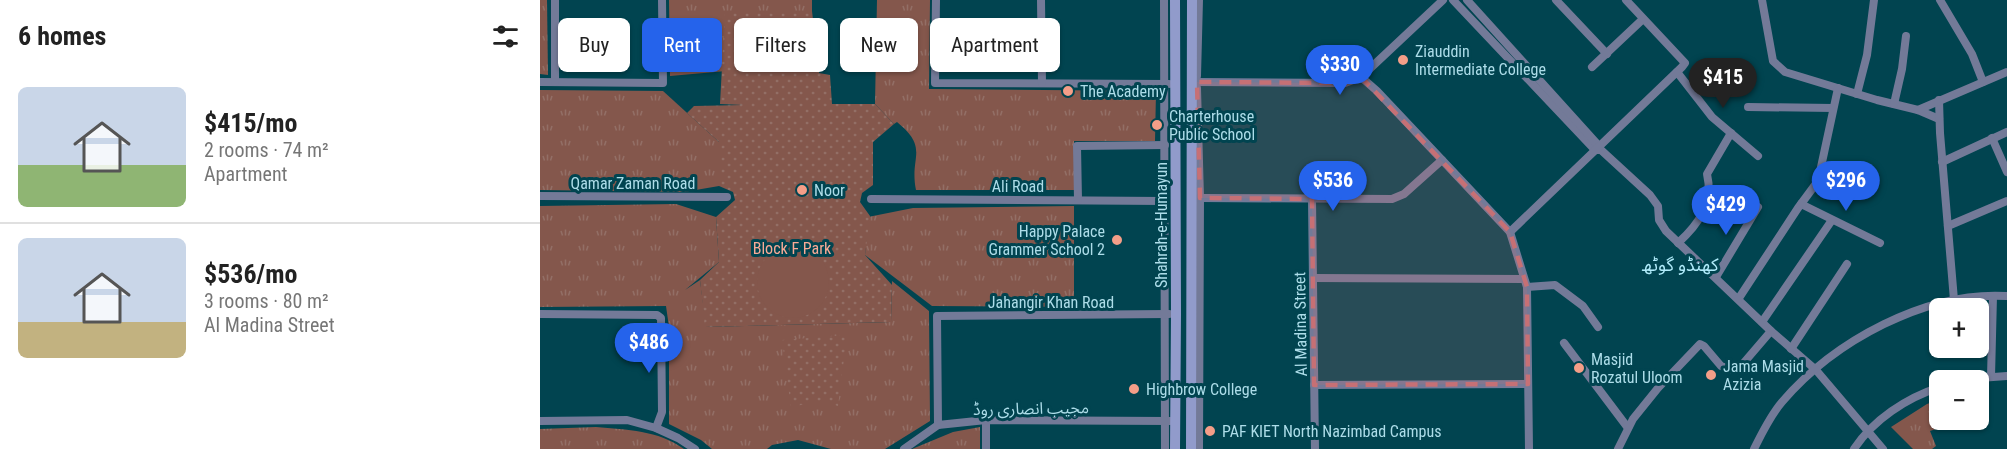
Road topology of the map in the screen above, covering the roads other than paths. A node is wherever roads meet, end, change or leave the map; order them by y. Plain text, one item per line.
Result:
1 (555, 0) edge
2 (662, 0) edge
3 (936, 0) edge
4 (1041, 0) edge
5 (1164, 0) edge
6 (1175, 0) edge
7 (1192, 0) edge
8 (1199, 0) edge
9 (1443, 0) edge
10 (1453, 0) edge
11 (1467, 0) edge
12 (1556, 0) edge
13 (1626, 0) edge
14 (1762, 0) edge
15 (1874, 0) edge
16 (1940, 0) edge
17 (1643, 19) junction
18 (1906, 36) dead end
19 (1606, 54) junction
20 (1592, 67) dead end
21 (1677, 72) junction
22 (2007, 72) edge
23 (1361, 77) junction
24 (540, 82) edge
25 (555, 82) junction
26 (1197, 82) junction
27 (1983, 82) junction
28 (1042, 83) junction
29 (1170, 83) junction
30 (1838, 88) junction
31 (1857, 94) junction
32 (1939, 100) junction
33 (1894, 104) junction
34 (1748, 107) dead end
35 (1833, 108) junction
36 (1918, 110) junction
37 (1939, 119) junction
38 (2007, 132) edge
39 (1731, 133) junction
40 (1992, 138) junction
41 (1165, 146) junction
42 (1598, 148) junction
43 (1758, 156) dead end
44 (1442, 160) junction
45 (1942, 162) junction
46 (2007, 172) edge
47 (540, 196) edge
48 (727, 197) dead end
49 (1200, 198) junction
50 (870, 199) dead end
51 (1312, 199) junction
52 (1078, 200) junction
53 (1165, 201) junction
54 (2007, 201) edge
55 (1801, 204) junction
56 (1758, 207) dead end
57 (1832, 220) junction
58 (1948, 226) junction
59 (1510, 232) junction
60 (1678, 243) junction
61 (1880, 243) dead end
62 (1847, 264) dead end
63 (1313, 278) junction
64 (1716, 278) junction
65 (1526, 283) junction
66 (1993, 296) junction
67 (2007, 296) edge
68 (1739, 298) junction
69 (1954, 298) edge
70 (1974, 298) edge
71 (1929, 308) edge
72 (540, 314) edge
73 (1171, 314) junction
74 (1762, 322) junction
75 (1598, 327) dead end
76 (1771, 331) junction
77 (1564, 343) dead end
78 (1791, 349) junction
79 (1816, 370) junction
80 (2007, 376) edge
81 (1991, 377) joint
82 (1528, 384) junction
83 (1314, 385) junction
84 (1929, 392) edge
85 (986, 420) junction
86 (540, 421) edge
87 (1170, 421) junction
88 (938, 424) junction
89 (656, 428) junction
90 (1628, 428) junction
91 (1868, 431) junction
92 (696, 449) edge
93 (904, 449) edge
94 (986, 449) edge
95 (1165, 449) edge
96 (1175, 449) edge
97 (1191, 449) edge
98 (1199, 449) edge
99 (1315, 449) edge
100 (1529, 449) edge
101 (1618, 449) edge
102 (1754, 449) edge
103 (1854, 449) edge
104 (1883, 449) edge

1 - 25 street
2 - 25 street
3 - 28 street
4 - 28 street
5 - 29 street
6 - 29 main road, Shahrah-e-Humayun
7 - 97 main road, Shahrah-e-Humayun
8 - 26 street
9 - 23 street
10 - 42 street
11 - 42 street
12 - 19 street
13 - 17 street
14 - 30 street
15 - 31 street
16 - 27 street
17 - 19 street
17 - 21 street
18 - 33 street
19 - 20 street
21 - 39 street
21 - 42 street
22 - 27 street
23 - 26 street
23 - 44 street
24 - 25 street
26 - 49 street
27 - 32 street
28 - 29 street
29 - 41 street
29 - 73 main road, Shahrah-e-Humayun
30 - 31 street
30 - 35 street
31 - 33 street
32 - 36 street
32 - 37 street
33 - 36 street
34 - 35 street
35 - 55 street
36 - 37 street
37 - 45 street
38 - 40 street
39 - 43 street
39 - 60 street
40 - 45 street
40 - 46 street
41 - 52 street
41 - 53 street
42 - 59 street
42 - 60 street
44 - 51 street
44 - 59 street
45 - 58 street
47 - 48 street, Qamar Zaman Road
49 - 51 street
49 - 98 street
50 - 52 street, Ali Road
51 - 63 street, Al Madina Street
52 - 53 street, Ali Road
53 - 73 street
54 - 58 street
55 - 57 street
55 - 68 street
56 - 64 street
57 - 61 street
57 - 74 street
58 - 69 street
59 - 65 street
60 - 64 street
62 - 78 street
63 - 65 street
63 - 83 street, Al Madina Street
64 - 68 street
65 - 75 street
65 - 82 street
66 - 67 street
66 - 70 street
66 - 81 street
68 - 74 street
71 - 79 street
72 - 89 street
73 - 87 main road, Shahrah-e-Humayun
73 - 88 street, Jahangir Khan Road
74 - 76 street
76 - 78 street
76 - 90 street
77 - 90 street
78 - 79 street
79 - 91 street
79 - 102 street
80 - 81 street
82 - 83 street
82 - 100 street
83 - 99 street, Al Madina Street
84 - 91 street
85 - 87 street, مجیب انصاری روڈ
85 - 88 street, مجیب انصاری روڈ
85 - 94 street
86 - 89 street
87 - 95 street
87 - 96 main road, Shahrah-e-Humayun
88 - 93 street
89 - 92 street
90 - 101 street
91 - 103 street
91 - 104 street

